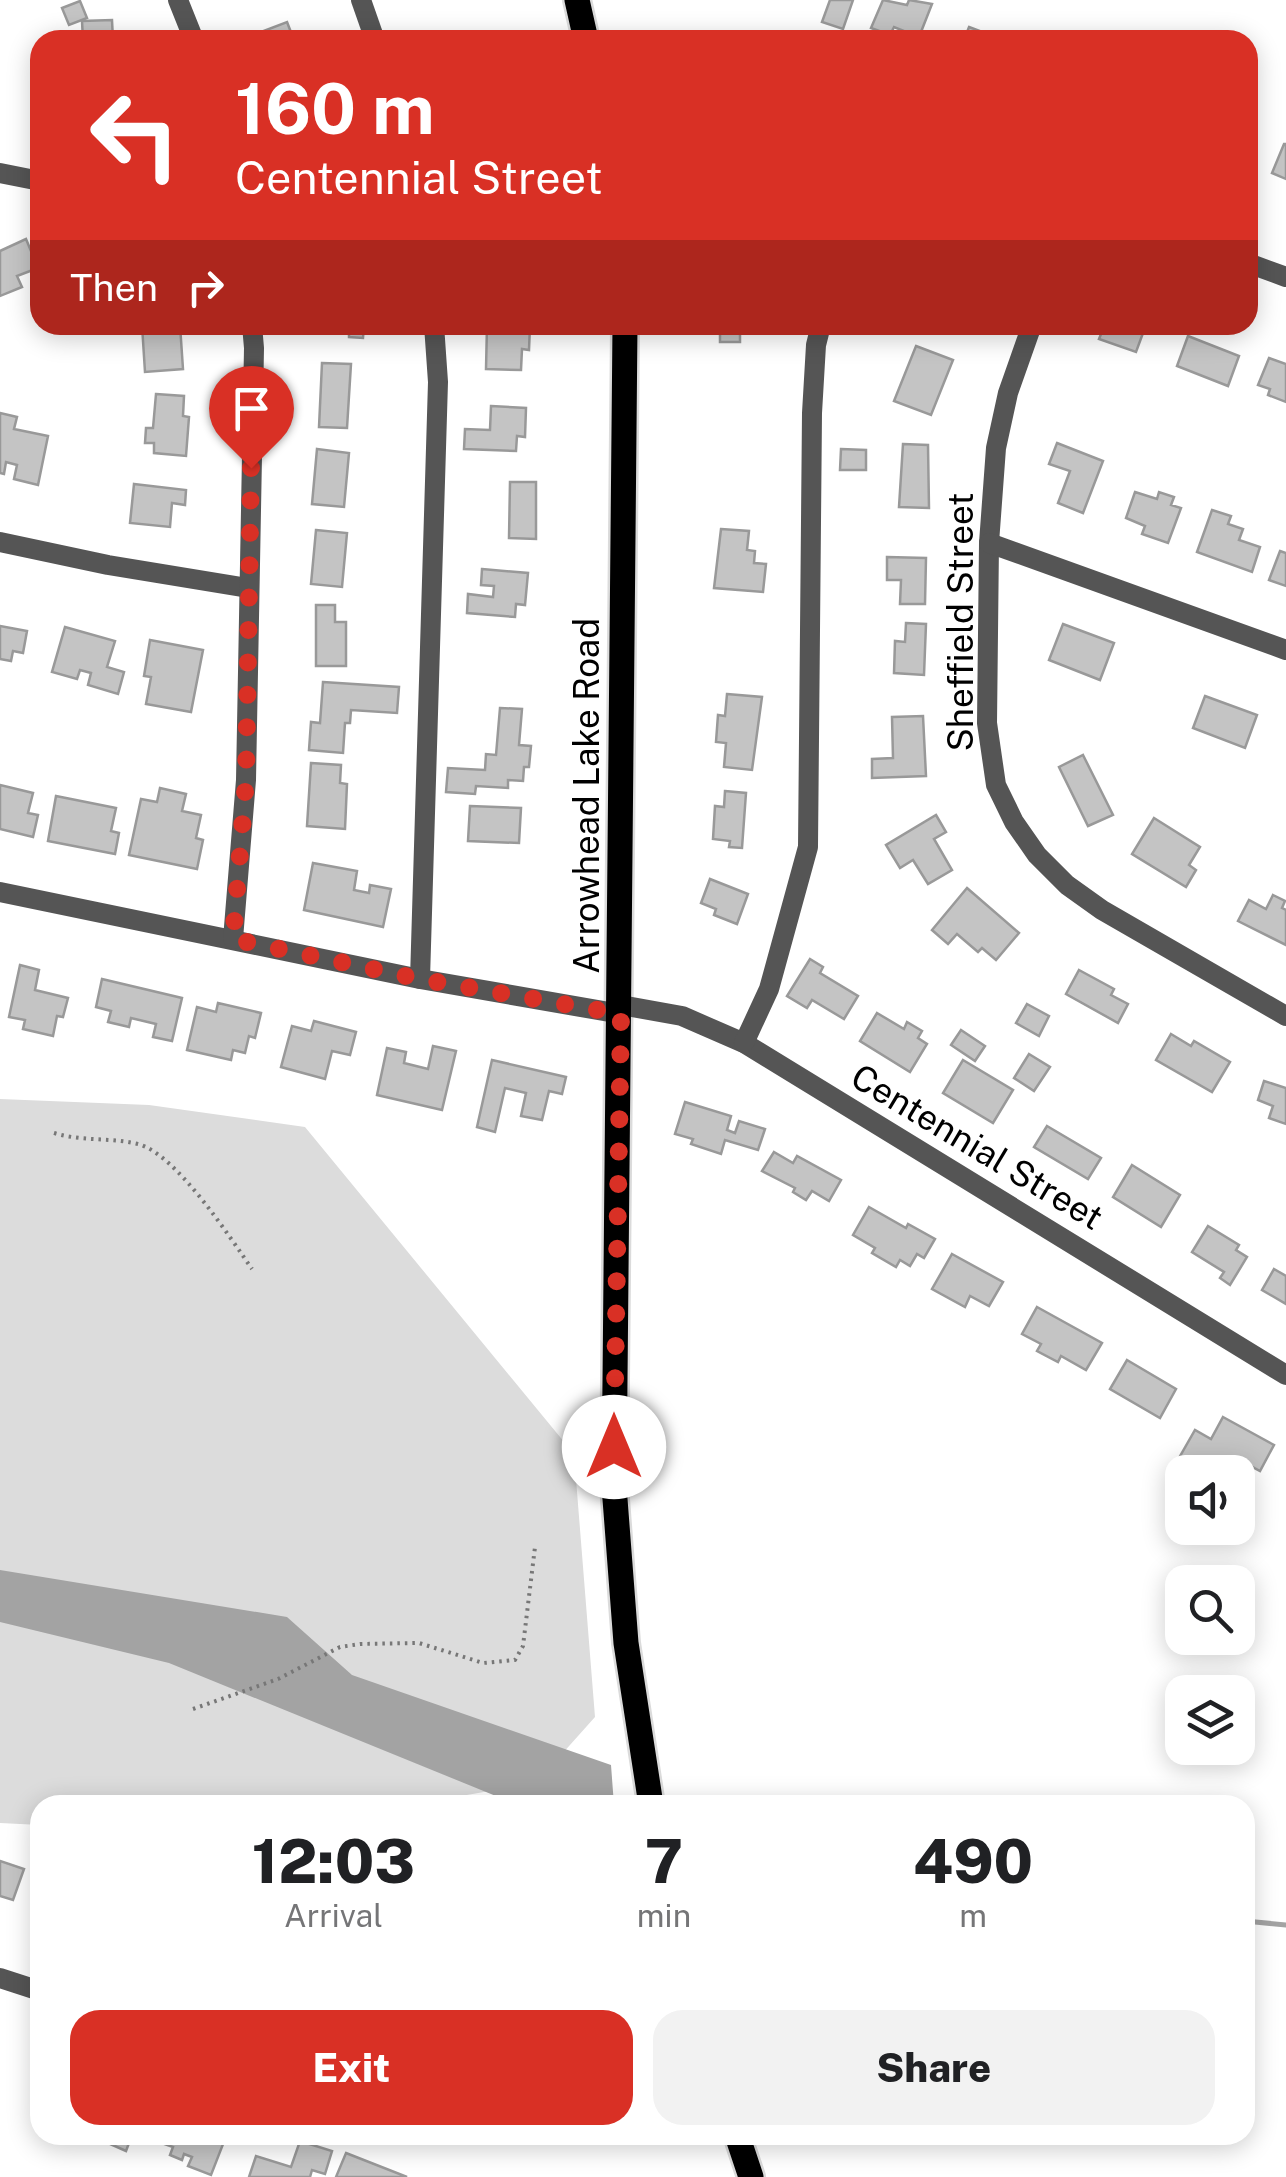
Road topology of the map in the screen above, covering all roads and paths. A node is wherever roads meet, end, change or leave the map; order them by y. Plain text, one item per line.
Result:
1 (178, 0) edge
2 (361, 0) edge
3 (577, 0) edge
4 (190, 30) edge
5 (372, 30) edge
6 (584, 30) edge
7 (0, 173) edge
8 (30, 179) edge
9 (1258, 267) edge
10 (1286, 277) edge
11 (253, 335) edge
12 (435, 335) edge
13 (625, 335) edge
14 (818, 335) edge
15 (1028, 335) edge
16 (0, 542) edge
17 (989, 542) junction
18 (248, 588) junction
19 (1286, 650) edge
20 (0, 892) edge
21 (233, 939) junction
22 (420, 979) junction
23 (621, 1010) junction
24 (1286, 1016) edge
25 (744, 1043) junction
26 (54, 1133) dead end
27 (252, 1269) dead end
28 (1286, 1375) edge
29 (536, 1547) dead end
30 (193, 1709) dead end
31 (649, 1795) edge
32 (0, 1978) edge
33 (30, 1988) edge
34 (740, 2145) edge
35 (751, 2177) edge

1 - 4 street
2 - 5 street
3 - 6 main road
7 - 8 street
9 - 10 street
11 - 18 street
12 - 22 street
13 - 23 main road, Arrowhead Lake Road
14 - 25 street
15 - 17 street, Sheffield Street
16 - 18 street
17 - 19 street
17 - 24 street, Sheffield Street
18 - 21 street
20 - 21 street, Centennial Street
21 - 22 street, Centennial Street
22 - 23 street, Centennial Street
23 - 25 street, Centennial Street
23 - 31 main road, Arrowhead Lake Road
25 - 28 street, Centennial Street
26 - 27 path
29 - 30 path
32 - 33 street
34 - 35 main road

